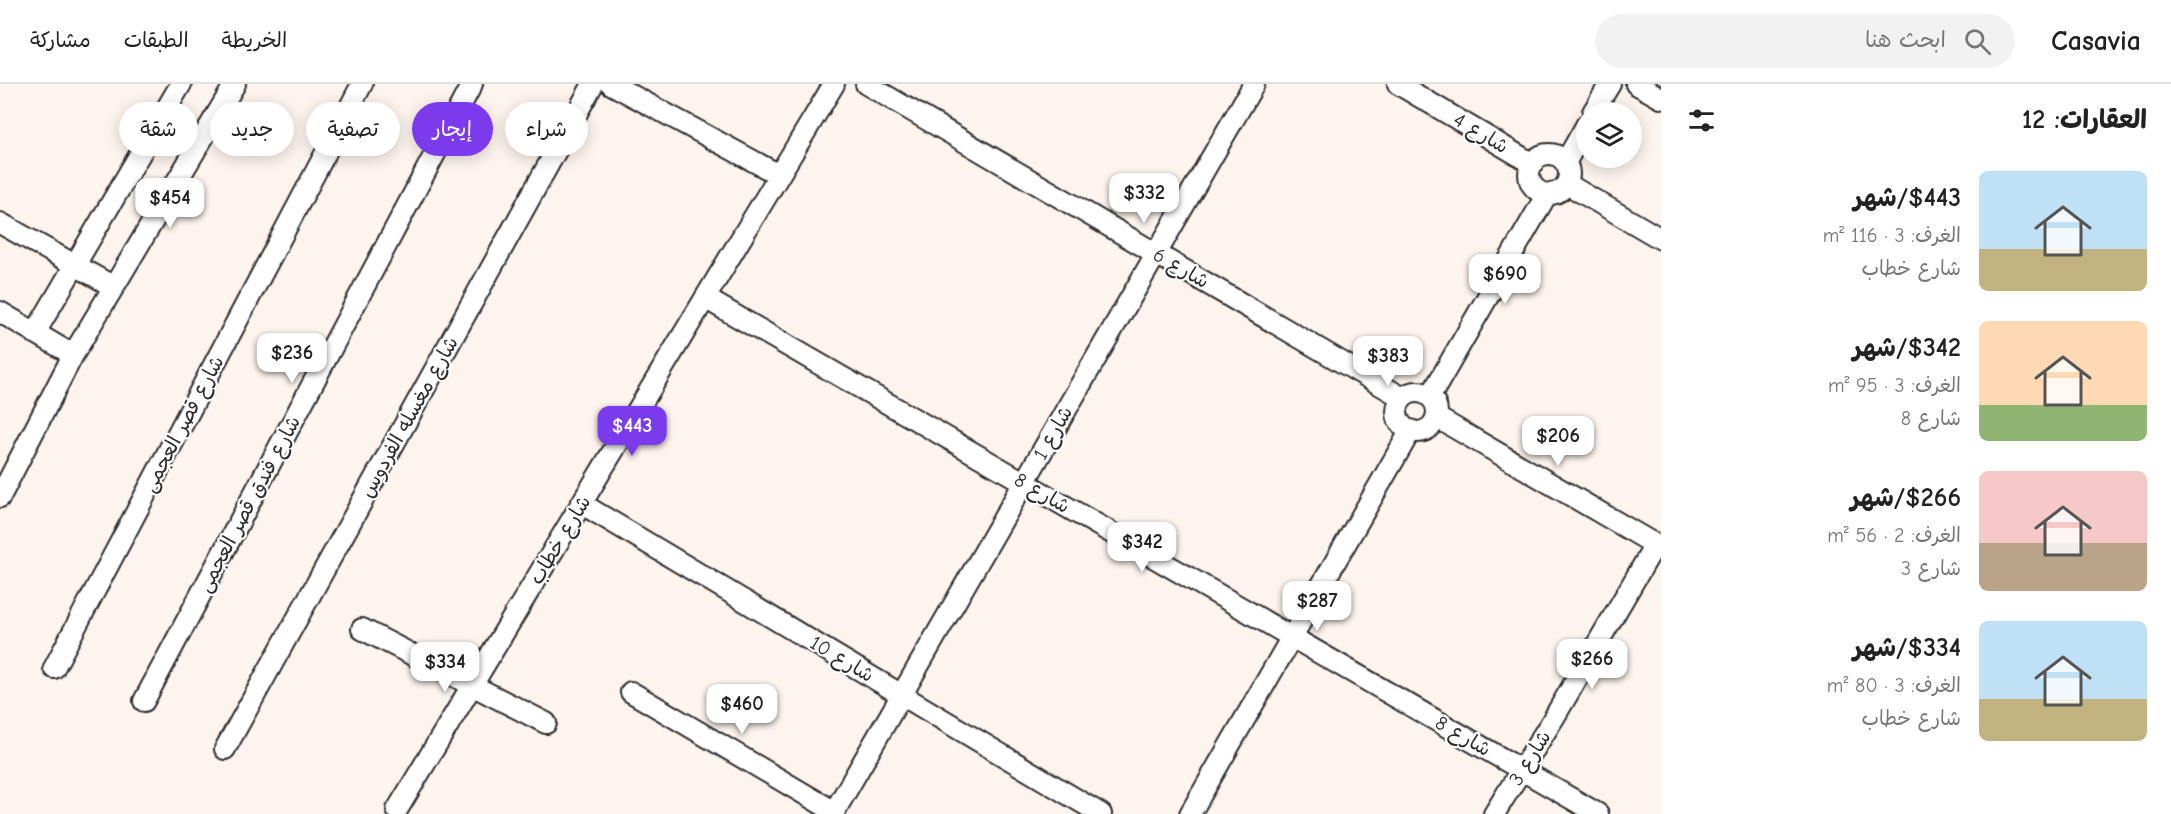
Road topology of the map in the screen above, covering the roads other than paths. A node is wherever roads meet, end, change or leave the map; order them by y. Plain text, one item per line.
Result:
1 (181, 84) edge
2 (235, 84) edge
3 (362, 84) edge
4 (472, 84) edge
5 (593, 84) edge
6 (611, 84) edge
7 (834, 84) edge
8 (867, 84) edge
9 (1254, 84) edge
10 (1398, 84) edge
11 (1610, 84) edge
12 (1636, 84) edge
13 (1661, 98) edge
14 (1599, 102) edge
15 (1576, 144) edge
16 (1565, 163) junction
17 (1533, 164) junction
18 (779, 175) junction
19 (1566, 184) junction
20 (1547, 194) junction
21 (0, 223) edge
22 (1661, 240) edge
23 (1157, 254) junction
24 (75, 265) junction
25 (114, 287) junction
26 (705, 298) junction
27 (0, 312) edge
28 (35, 333) junction
29 (74, 355) junction
30 (1430, 397) junction
31 (1403, 398) junction
32 (1436, 417) junction
33 (1411, 430) junction
34 (1024, 483) junction
35 (0, 497) edge
36 (582, 504) junction
37 (1658, 547) edge
38 (362, 629) dead end
39 (1292, 638) junction
40 (54, 668) dead end
41 (473, 686) junction
42 (631, 692) dead end
43 (902, 695) junction
44 (144, 701) dead end
45 (546, 723) dead end
46 (225, 749) dead end
47 (1522, 770) junction
48 (397, 810) dead end
49 (834, 813) edge
50 (1101, 814) edge
51 (1190, 814) edge
52 (1494, 814) edge
53 (1598, 814) edge

1 - 24 street
2 - 25 street
3 - 40 street, شارع قصر العجمى
4 - 44 street, شارع فندق قصر العجمى
5 - 46 street, شارع مغسله الفردوس
6 - 18 street
7 - 18 street, شارع خطاب
8 - 23 street, شارع 6
9 - 23 street, شارع 1
10 - 17 street, شارع 4
11 - 14 street
12 - 13 street
15 - 16 street
16 - 17 street
16 - 19 street
17 - 20 street
18 - 26 street, شارع خطاب
19 - 20 street
19 - 22 street
20 - 30 street
21 - 24 street
23 - 31 street, شارع 6
23 - 34 street, شارع 1
24 - 25 street
24 - 28 street
25 - 29 street
26 - 34 street, شارع 8
26 - 36 street, شارع خطاب
27 - 28 street
28 - 29 street
29 - 35 street
30 - 31 street
30 - 32 street
31 - 33 street
32 - 33 street
32 - 37 street
33 - 39 street
34 - 39 street, شارع 8
34 - 43 street, شارع 1
36 - 41 street, شارع خطاب
36 - 43 street, شارع 10
37 - 47 street, شارع 3
38 - 41 street
39 - 47 street, شارع 8
39 - 51 street
41 - 45 street
41 - 48 street, شارع خطاب
42 - 49 street
43 - 49 street, شارع 1
43 - 50 street, شارع 10
47 - 52 street, شارع 3
47 - 53 street, شارع 8

